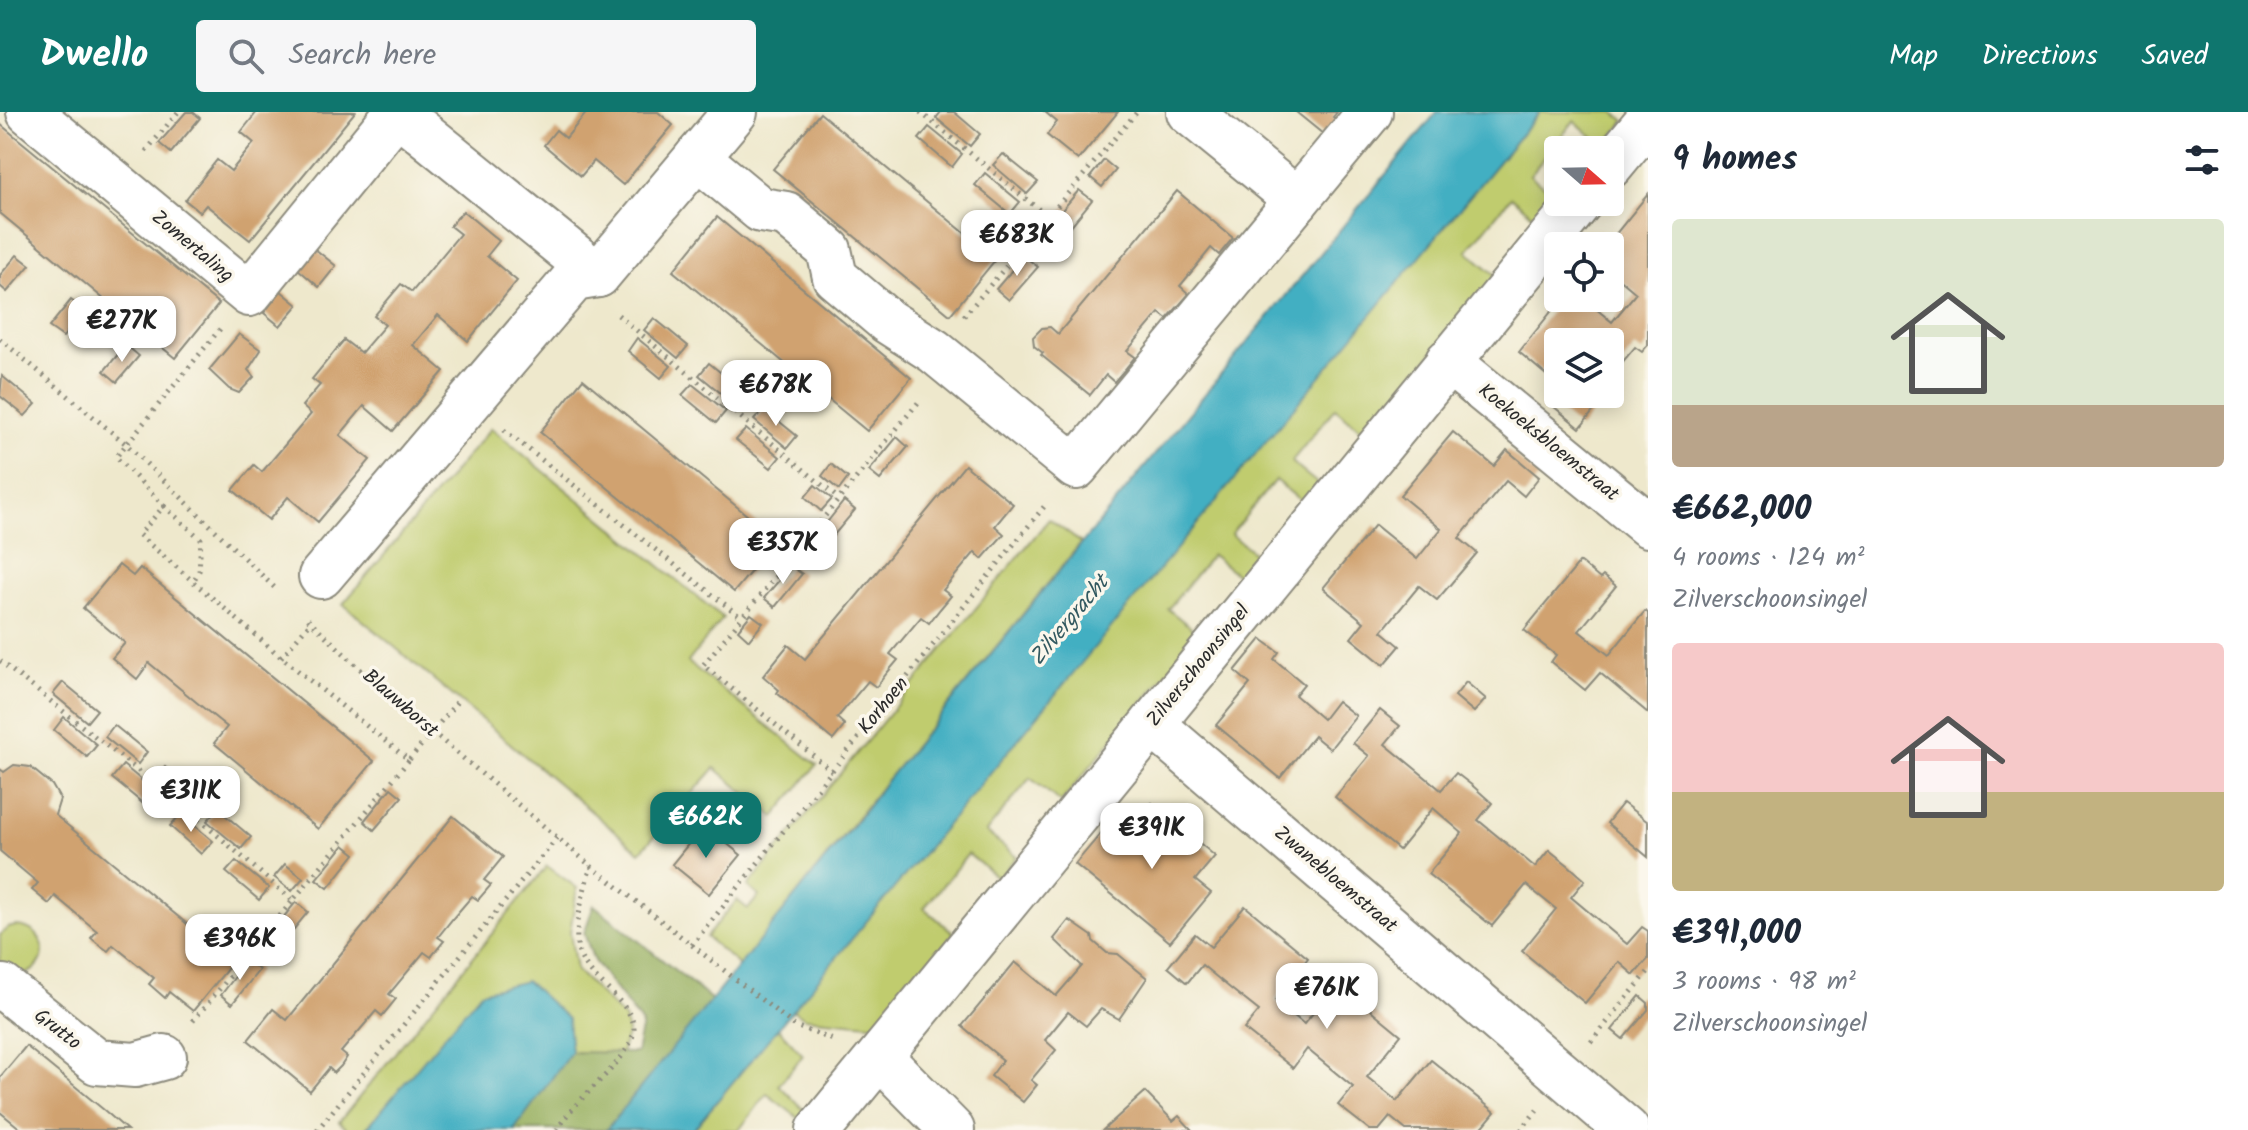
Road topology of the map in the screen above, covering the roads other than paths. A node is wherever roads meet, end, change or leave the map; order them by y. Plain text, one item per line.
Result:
1 (29, 112) edge
2 (397, 112) edge
3 (735, 112) edge
4 (1189, 112) edge
5 (1370, 112) edge
6 (1648, 120) edge
7 (1624, 149) edge
8 (697, 157) junction
9 (1297, 200) junction
10 (1568, 216) edge
11 (586, 277) junction
12 (1448, 361) junction
13 (1648, 525) edge
14 (310, 594) road end
15 (1152, 724) junction
16 (0, 989) edge
17 (164, 1057) road end
18 (880, 1057) junction
19 (819, 1130) edge
20 (952, 1130) edge
21 (1627, 1130) edge

1 - 2 street, Zomertaling
2 - 11 street
3 - 8 street
4 - 9 street
5 - 9 street
6 - 7 street
8 - 9 street
8 - 11 street
10 - 12 street, Zilverschoonsingel
11 - 14 street
12 - 13 street, Koekoeksbloemstraat
12 - 15 street, Zilverschoonsingel
15 - 18 street, Zilverschoonsingel
15 - 21 street, Zwanebloemstraat
16 - 17 street, Grutto
18 - 19 street, Zilverschoonsingel
18 - 20 street

